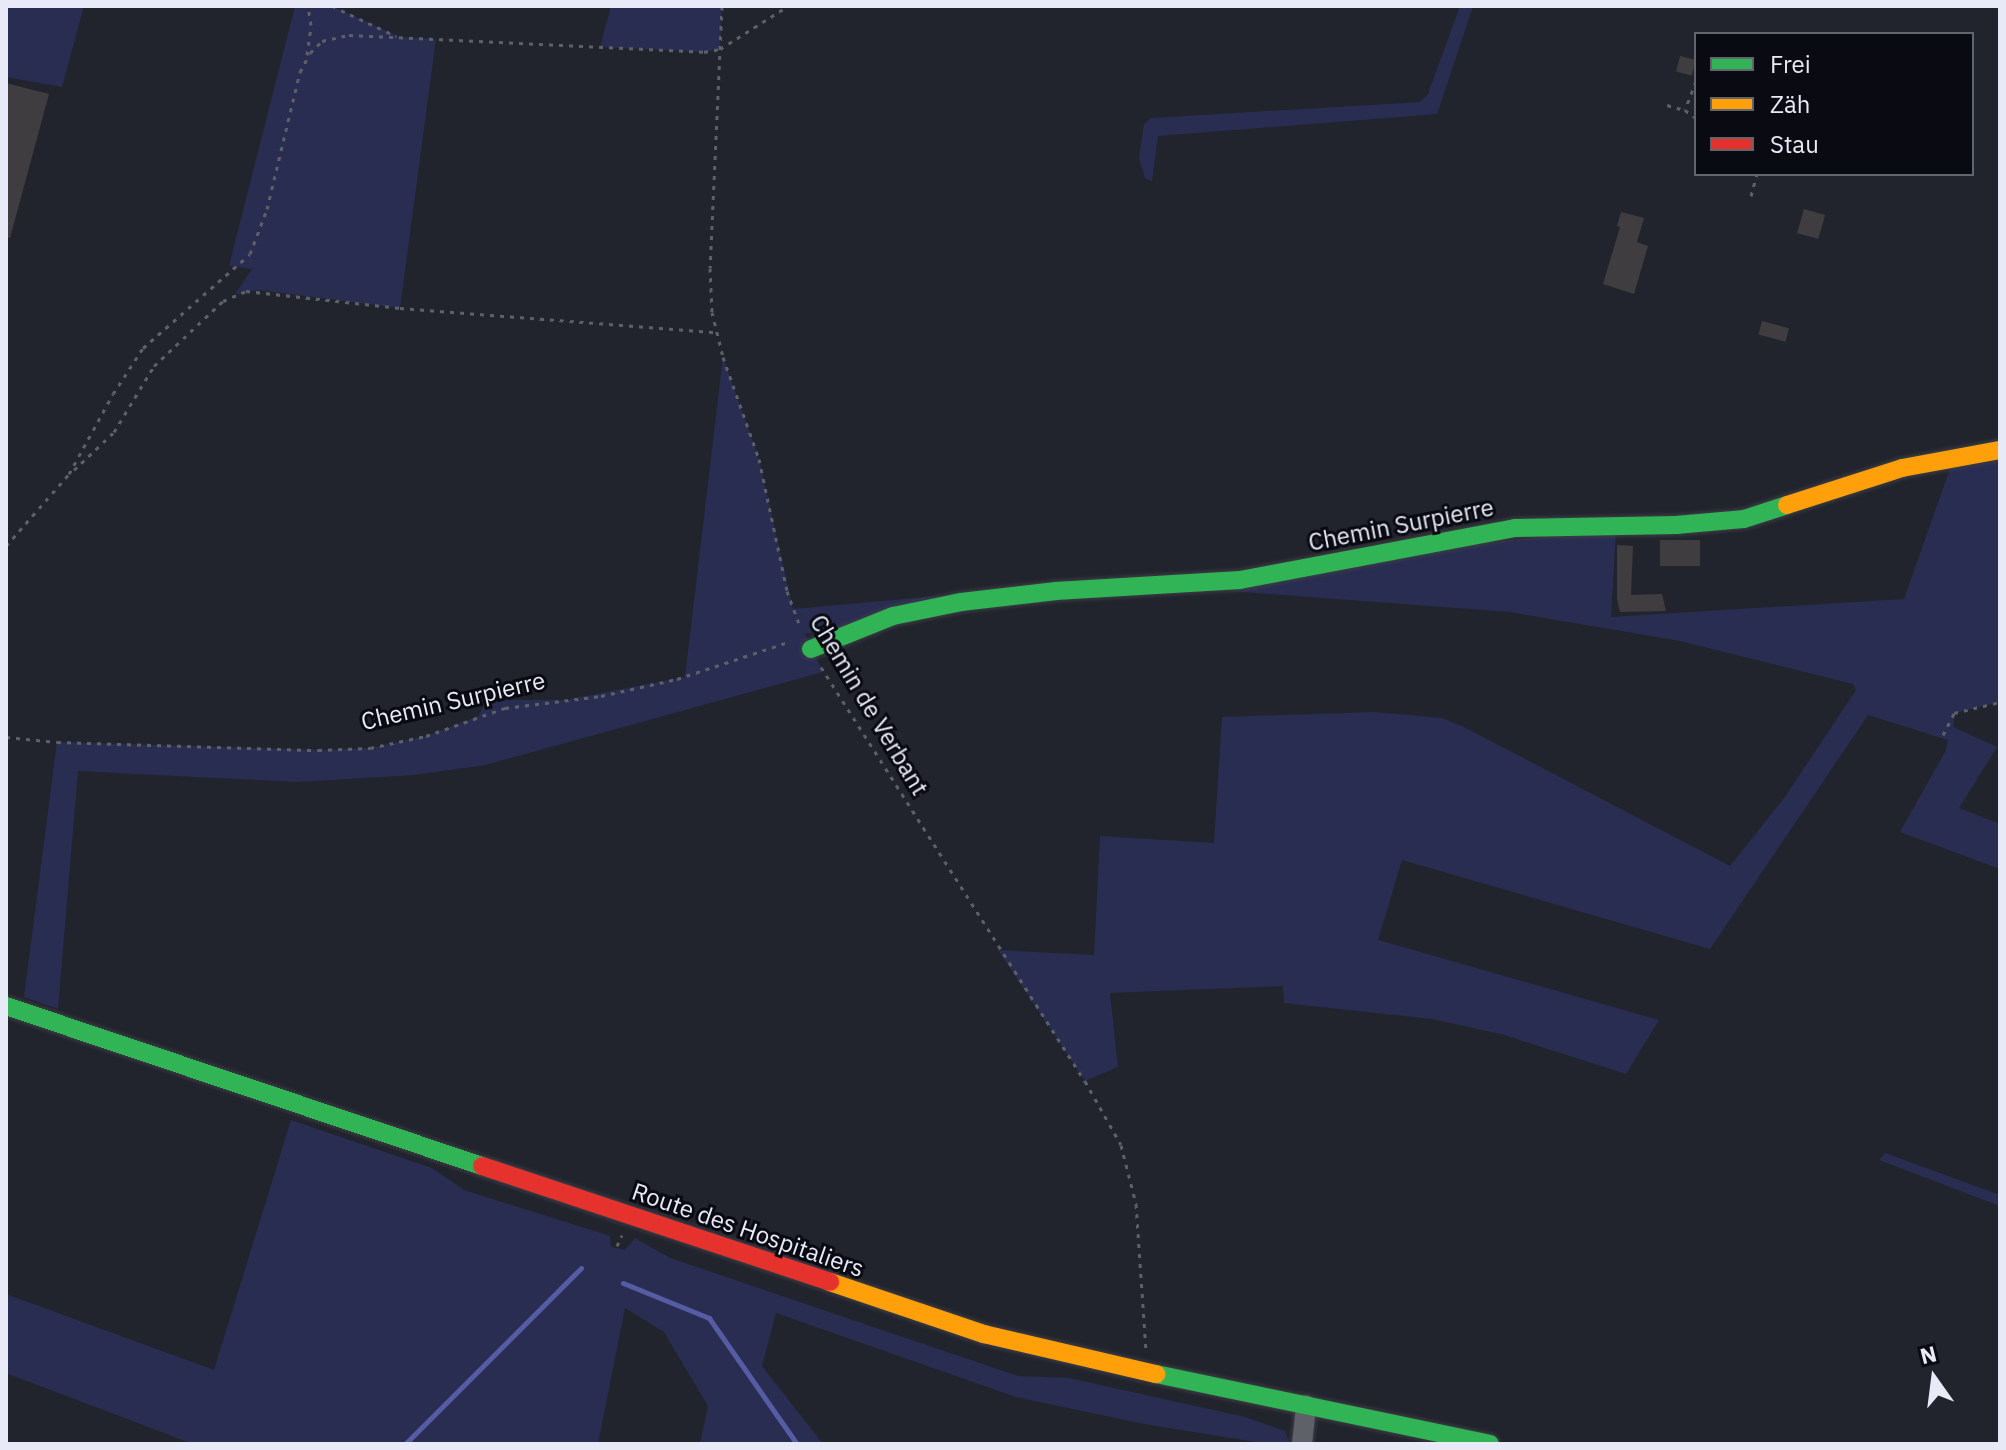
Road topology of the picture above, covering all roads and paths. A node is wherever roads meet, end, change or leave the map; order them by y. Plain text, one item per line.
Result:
1 (308, 6) edge
2 (332, 6) edge
3 (722, 6) edge
4 (788, 6) edge
5 (400, 37) junction
6 (720, 49) junction
7 (306, 59) junction
8 (1694, 86) edge
9 (1667, 105) dead end
10 (1685, 110) junction
11 (1694, 117) edge
12 (1756, 176) edge
13 (1751, 196) dead end
14 (715, 332) junction
15 (2000, 450) edge
16 (69, 474) junction
17 (6, 546) edge
18 (791, 641) dead end
19 (811, 649) junction
20 (2000, 702) edge
21 (1943, 735) dead end
22 (6, 737) edge
23 (6, 1006) edge
24 (1143, 1371) junction
25 (1306, 1405) junction
26 (1302, 1444) edge
27 (1490, 1444) edge

1 - 7 path
2 - 5 path
3 - 6 path, Chemin de Verbant
4 - 6 path
5 - 6 path
5 - 7 path
6 - 14 path, Chemin de Verbant
7 - 16 path
8 - 10 path
9 - 10 path
10 - 11 path
12 - 13 path
14 - 16 path
14 - 19 path, Chemin de Verbant
15 - 19 street, Chemin Surpierre
16 - 17 path
18 - 22 path, Chemin Surpierre
19 - 24 path, Chemin de Verbant
20 - 21 path
23 - 24 street, Route des Hospitaliers
24 - 25 street, Route des Hospitaliers
25 - 26 street
25 - 27 street, Route des Hospitaliers

